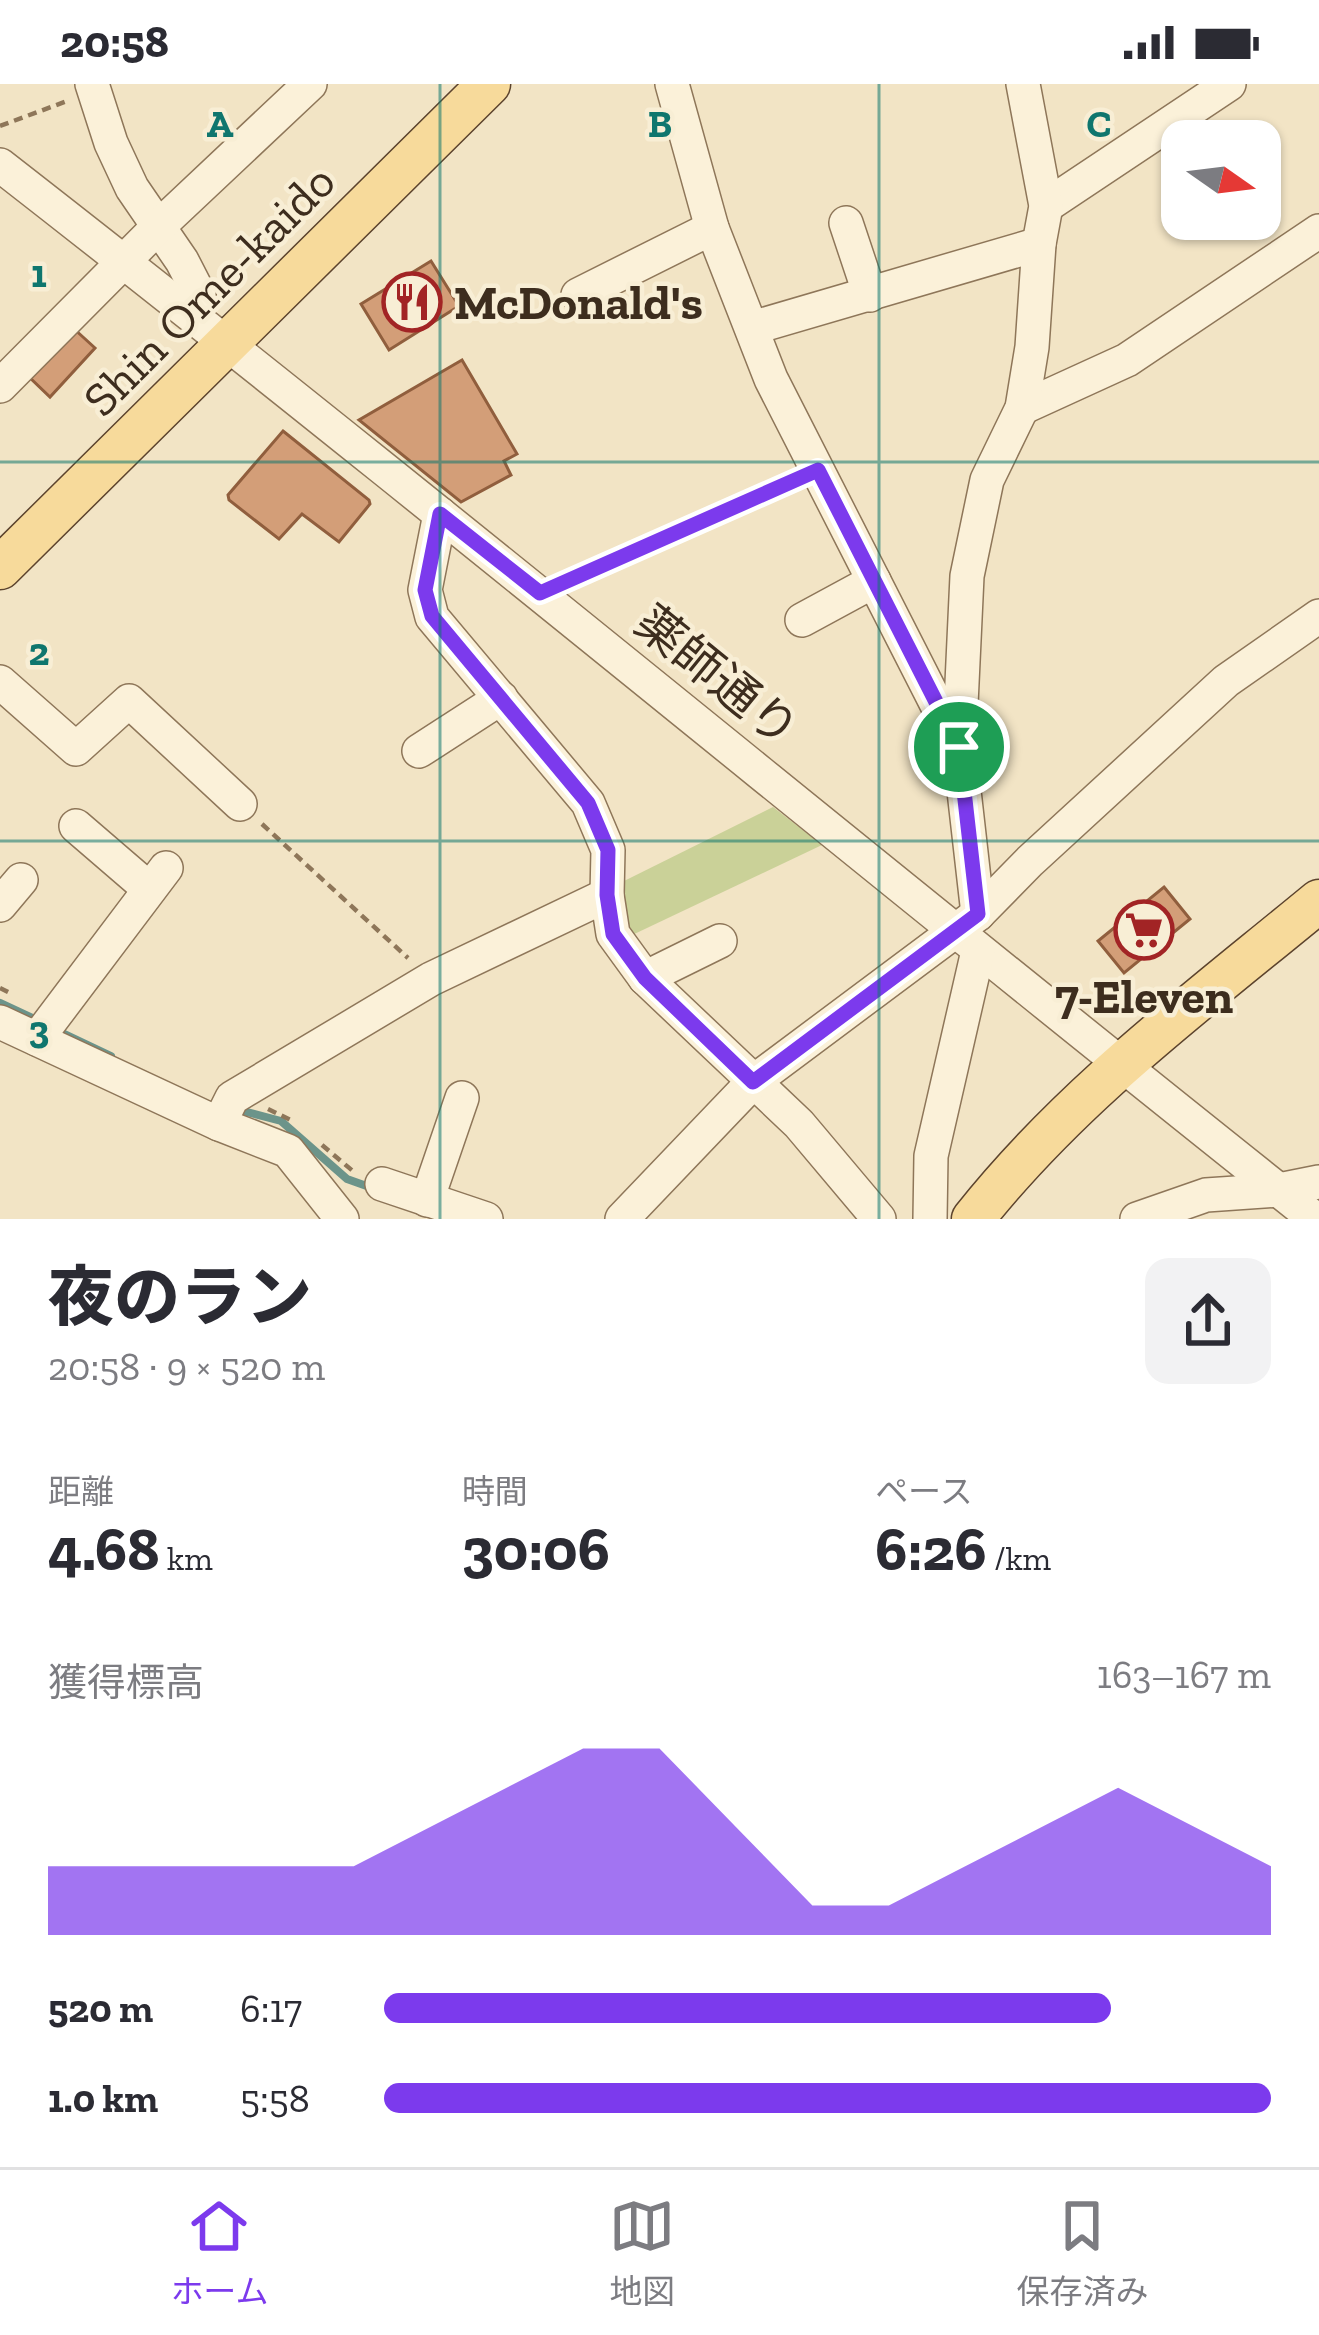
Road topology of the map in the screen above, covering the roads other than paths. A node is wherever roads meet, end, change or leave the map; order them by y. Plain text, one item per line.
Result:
1 (310, 84) edge
2 (489, 84) edge
3 (672, 84) edge
4 (1023, 84) edge
5 (1229, 84) edge
6 (94, 87) edge
7 (0, 165) edge
8 (1046, 206) junction
9 (846, 223) dead end
10 (157, 228) junction
11 (712, 228) junction
12 (1319, 231) edge
13 (1039, 244) junction
14 (124, 262) junction
15 (578, 295) dead end
16 (870, 295) junction
17 (194, 317) junction
18 (752, 328) junction
19 (226, 345) junction
20 (0, 386) edge
21 (1022, 408) junction
22 (440, 514) junction
23 (0, 568) edge
24 (874, 581) junction
25 (1319, 616) edge
26 (802, 620) dead end
27 (0, 682) edge
28 (501, 698) junction
29 (959, 747) junction
30 (419, 751) dead end
31 (240, 804) road end
32 (76, 826) dead end
33 (607, 895) junction
34 (1319, 901) edge
35 (971, 932) junction
36 (720, 941) dead end
37 (645, 978) junction
38 (0, 1022) edge
39 (44, 1028) junction
40 (1122, 1064) junction
41 (753, 1082) junction
42 (463, 1098) dead end
43 (225, 1112) junction
44 (1319, 1182) edge
45 (382, 1184) dead end
46 (1279, 1190) junction
47 (427, 1200) junction
48 (342, 1219) edge
49 (486, 1219) edge
50 (622, 1219) edge
51 (879, 1219) edge
52 (930, 1219) edge
53 (973, 1219) edge
54 (1137, 1219) edge
55 (1315, 1219) edge

1 - 10 street
2 - 19 main road, Shin Ome-kaido
3 - 11 street
4 - 8 street
5 - 8 street
6 - 10 street
7 - 14 street, 薬師通り
8 - 13 street
9 - 16 street
10 - 14 street
10 - 17 street
11 - 15 street
11 - 18 street
12 - 21 street
13 - 16 street
13 - 21 street
14 - 17 street, 薬師通り
14 - 20 street
16 - 18 street
17 - 19 street, 薬師通り
18 - 24 street
19 - 22 street, 薬師通り
19 - 23 main road, Shin Ome-kaido
21 - 29 street
22 - 28 street
22 - 35 street, 薬師通り
24 - 26 street
24 - 29 street
25 - 35 street
27 - 31 street
28 - 30 street
28 - 33 street
29 - 35 street
32 - 39 street
33 - 37 street
33 - 43 street
34 - 40 main road
35 - 40 street, 薬師通り
35 - 41 street
35 - 52 street
36 - 37 street
37 - 41 street
38 - 39 street
39 - 43 street
40 - 46 street, 薬師通り
40 - 53 main road
41 - 50 street
41 - 51 street
42 - 47 street
43 - 48 street
44 - 46 street
45 - 47 street
46 - 54 street
46 - 55 street, 薬師通り
47 - 49 street

